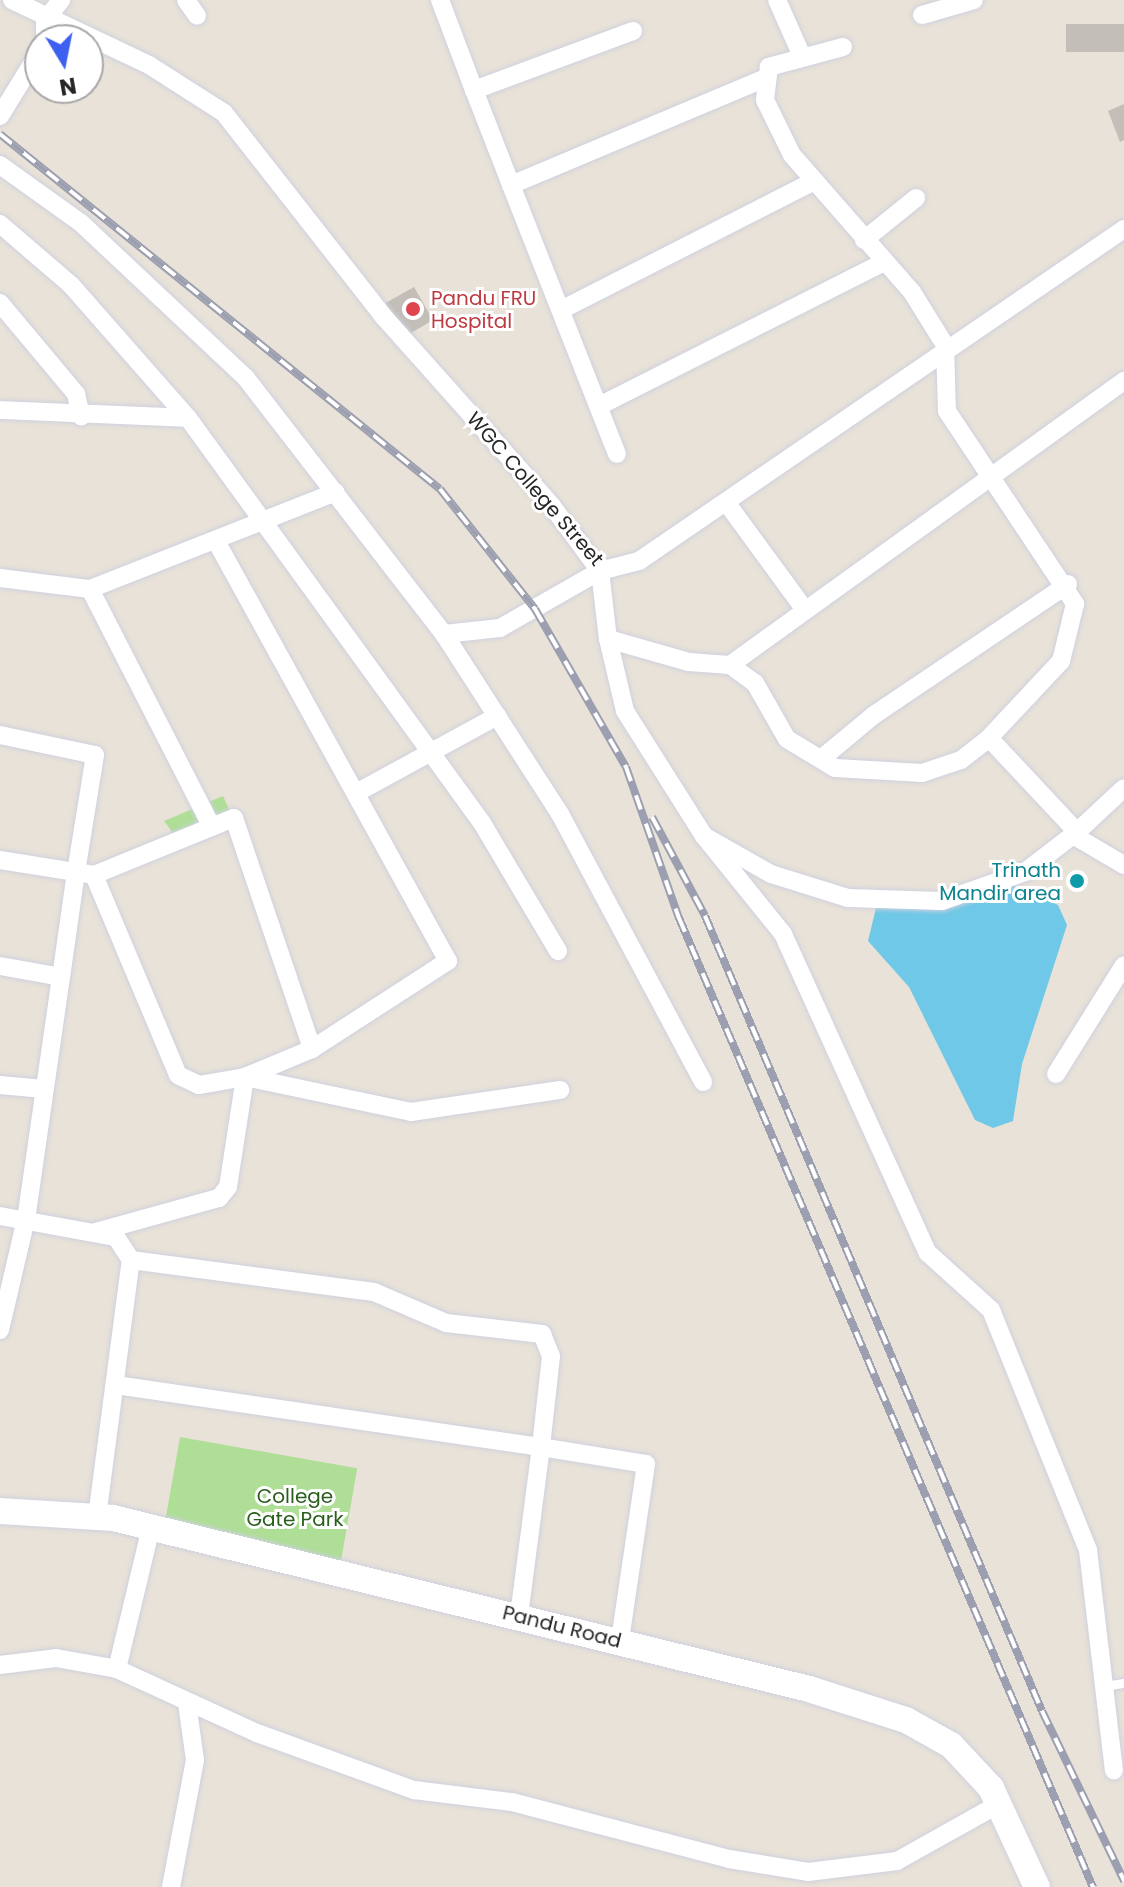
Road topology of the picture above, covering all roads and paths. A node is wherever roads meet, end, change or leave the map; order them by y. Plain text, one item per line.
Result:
1 (12, 0) edge
2 (61, 0) edge
3 (440, 0) edge
4 (777, 0) edge
5 (974, 0) edge
6 (922, 15) dead end
7 (45, 20) junction
8 (45, 24) edge
9 (633, 31) dead end
10 (843, 47) dead end
11 (801, 54) junction
12 (24, 77) edge
13 (763, 79) junction
14 (474, 90) junction
15 (0, 116) edge
16 (0, 165) edge
17 (812, 182) junction
18 (511, 185) junction
19 (916, 198) dead end
20 (0, 224) edge
21 (1124, 229) edge
22 (864, 240) junction
23 (884, 262) junction
24 (0, 303) edge
25 (563, 309) junction
26 (945, 345) junction
27 (1124, 381) edge
28 (599, 406) junction
29 (0, 410) edge
30 (81, 416) junction
31 (188, 418) junction
32 (617, 454) dead end
33 (993, 472) junction
34 (336, 492) junction
35 (726, 502) junction
36 (264, 523) junction
37 (216, 541) junction
38 (600, 571) junction
39 (0, 578) edge
40 (1068, 584) junction
41 (90, 589) junction
42 (802, 606) junction
43 (444, 634) junction
44 (608, 639) junction
45 (730, 665) junction
46 (497, 716) junction
47 (0, 735) edge
48 (989, 738) junction
49 (432, 753) junction
50 (821, 759) junction
51 (1124, 788) edge
52 (356, 793) junction
53 (212, 827) junction
54 (1075, 834) junction
55 (704, 836) junction
56 (0, 860) edge
57 (1124, 865) edge
58 (85, 873) junction
59 (558, 951) dead end
60 (1124, 965) edge
61 (0, 966) edge
62 (61, 977) junction
63 (312, 1049) junction
64 (1056, 1074) dead end
65 (245, 1077) junction
66 (703, 1082) dead end
67 (0, 1085) edge
68 (44, 1089) junction
69 (560, 1090) dead end
70 (0, 1216) edge
71 (26, 1219) junction
72 (96, 1232) junction
73 (131, 1260) junction
74 (0, 1330) edge
75 (114, 1385) junction
76 (541, 1447) junction
77 (0, 1511) edge
78 (97, 1517) junction
79 (151, 1527) junction
80 (519, 1616) junction
81 (620, 1641) junction
82 (0, 1665) edge
83 (117, 1669) junction
84 (1124, 1683) edge
85 (1104, 1686) junction
86 (187, 1703) junction
87 (1114, 1770) dead end
88 (999, 1804) junction
89 (808, 1879) edge
90 (171, 1887) edge
91 (1037, 1887) edge

1 - 7 street, WGC College Street
2 - 7 street
3 - 14 street
4 - 11 street
5 - 6 street
7 - 8 street
7 - 38 street, WGC College Street
9 - 14 street
10 - 11 street
11 - 13 street
12 - 15 street
13 - 17 street
13 - 18 street
14 - 18 street
16 - 34 street
17 - 22 street
17 - 25 street
18 - 25 street
19 - 22 street
20 - 31 street
21 - 26 street, WGC College Street
22 - 23 street
23 - 26 street
23 - 28 street
24 - 30 street
25 - 28 street
26 - 33 street
26 - 35 street, WGC College Street
27 - 33 street
28 - 32 street
29 - 30 street
30 - 31 street
31 - 36 street
33 - 40 street
33 - 42 street
34 - 36 street
34 - 43 street
35 - 38 street, WGC College Street
35 - 42 street
36 - 37 street
36 - 49 street
37 - 41 street
37 - 52 street
38 - 43 street
38 - 44 street
39 - 41 street
40 - 48 street
40 - 50 street
41 - 53 street
42 - 45 street
43 - 46 street
44 - 45 street
44 - 55 street
45 - 50 street
46 - 49 street
46 - 66 street
47 - 58 street
48 - 50 street
48 - 54 street
49 - 52 street
49 - 59 street
51 - 54 street
52 - 63 street
53 - 58 street
53 - 63 street
54 - 55 street
54 - 57 street
55 - 85 street
56 - 58 street
58 - 62 street
58 - 65 street
60 - 64 street
61 - 62 street
62 - 68 street
63 - 65 street
65 - 69 street
65 - 72 street
67 - 68 street
68 - 71 street
70 - 71 street
71 - 72 street
71 - 74 street
72 - 73 street
73 - 75 street
73 - 76 street
75 - 76 street
75 - 78 street
76 - 80 street
76 - 81 street
77 - 78 street, Pandu Road
78 - 79 street, Pandu Road
79 - 80 street, Pandu Road
79 - 83 street
80 - 81 street, Pandu Road
81 - 88 street, Pandu Road
82 - 83 street
83 - 86 street
84 - 85 lane
85 - 87 street
86 - 89 street
86 - 90 street
88 - 89 street
88 - 91 street, Pandu Road

